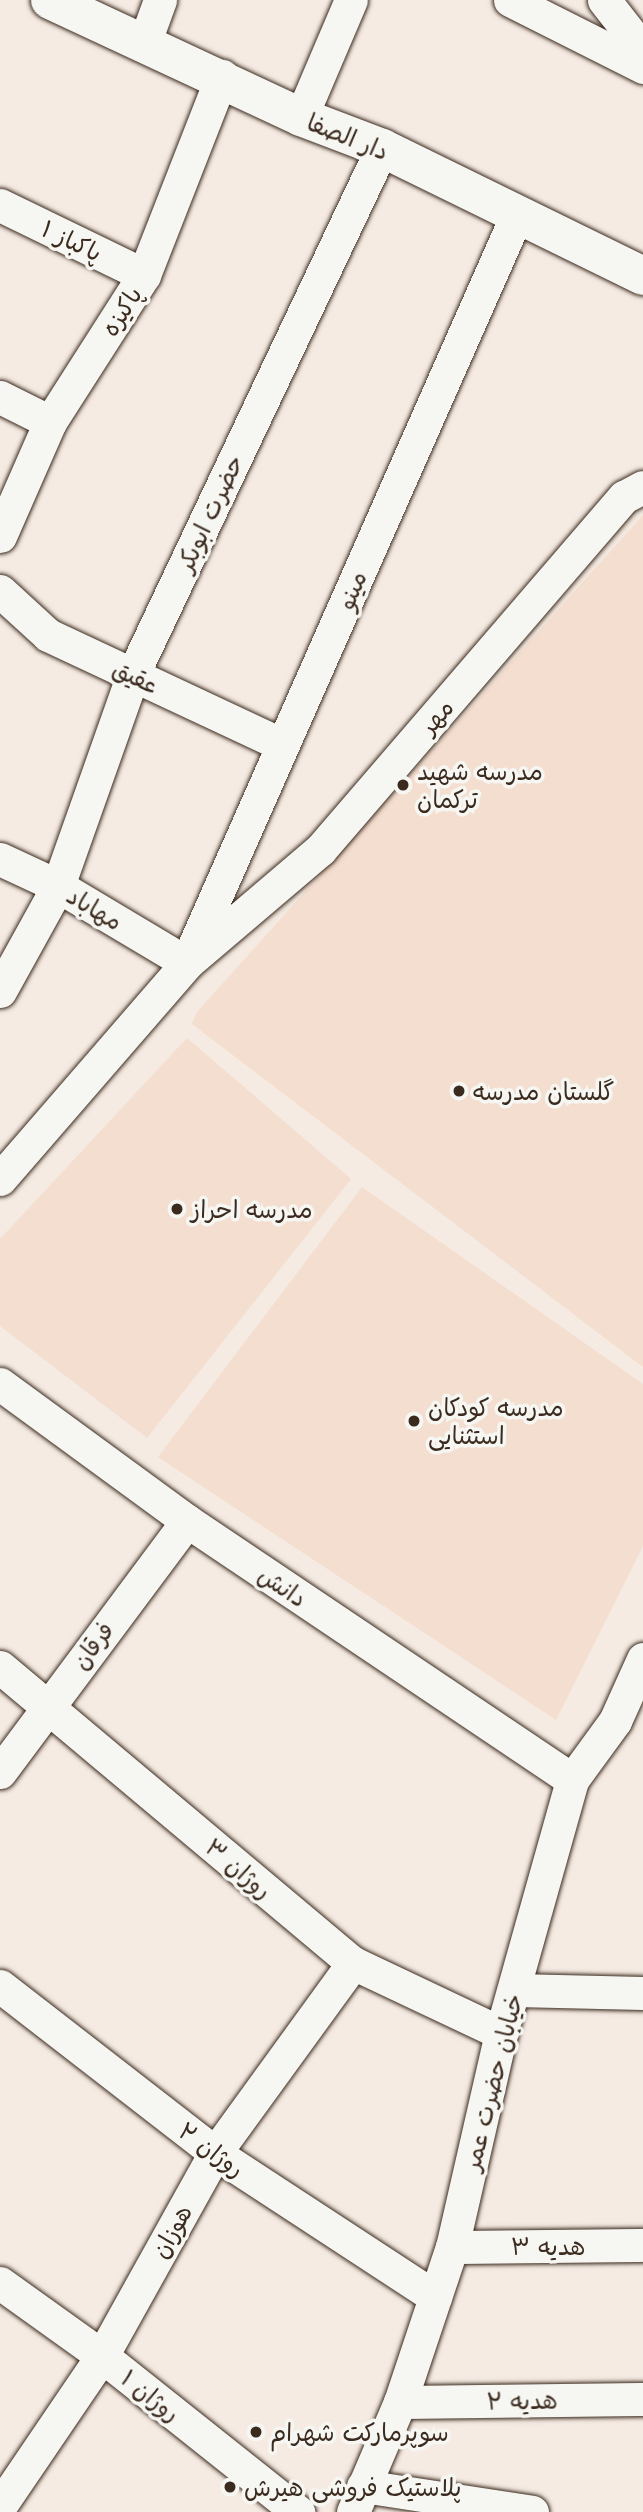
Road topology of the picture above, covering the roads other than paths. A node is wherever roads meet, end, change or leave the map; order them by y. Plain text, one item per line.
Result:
1 (50, 0) edge
2 (160, 0) edge
3 (351, 0) edge
4 (509, 0) edge
5 (604, 0) edge
6 (144, 44) junction
7 (643, 50) edge
8 (643, 67) edge
9 (222, 76) junction
10 (301, 117) junction
11 (382, 148) junction
12 (0, 205) edge
13 (516, 216) junction
14 (144, 275) junction
15 (643, 276) edge
16 (0, 397) edge
17 (50, 422) junction
18 (643, 487) edge
19 (0, 536) edge
20 (0, 591) edge
21 (133, 674) junction
22 (283, 745) junction
23 (0, 859) edge
24 (58, 886) junction
25 (187, 963) junction
26 (0, 991) edge
27 (0, 1179) edge
28 (0, 1384) edge
29 (187, 1521) junction
30 (643, 1659) edge
31 (0, 1667) edge
32 (46, 1706) junction
33 (629, 1723) edge
34 (0, 1772) edge
35 (572, 1780) junction
36 (353, 1963) junction
37 (0, 1986) edge
38 (515, 1990) junction
39 (643, 1993) edge
40 (500, 2033) junction
41 (215, 2153) junction
42 (643, 2245) edge
43 (453, 2247) junction
44 (0, 2283) edge
45 (435, 2297) junction
46 (102, 2356) junction
47 (643, 2399) edge
48 (400, 2402) junction
49 (358, 2499) edge
50 (0, 2506) edge
51 (298, 2512) edge
52 (533, 2512) edge

1 - 6 main road, دار الصفا
2 - 6 street
3 - 10 street
4 - 8 street
5 - 7 street
6 - 9 main road, دار الصفا
9 - 10 main road, دار الصفا
9 - 14 street, پاکیزه
10 - 11 main road, دار الصفا
11 - 13 main road, دار الصفا
11 - 21 street, حضرت ابوبکر
12 - 14 street, پاکباز ۱
13 - 15 main road, دار الصفا
13 - 22 street, مینو
14 - 17 street, پاکیزه
16 - 17 street
17 - 19 street, پاکیزه
18 - 25 street, مهر
20 - 21 street, عقیق
21 - 22 street, عقیق
21 - 24 street, حضرت ابوبکر
22 - 25 street, مینو
23 - 24 street, مهاباد
24 - 25 street, مهاباد
24 - 26 street, حضرت ابوبکر
25 - 27 street
28 - 29 street, دانش
29 - 32 street, فرقان
29 - 35 street, دانش
30 - 33 street, خیابان حضرت عمر
31 - 32 street, روژان ۳
32 - 34 street, فرقان
32 - 36 street, روژان ۳
33 - 35 street, خیابان حضرت عمر
35 - 38 street, خیابان حضرت عمر
36 - 40 street, روژان ۳
36 - 41 street, هوزان
37 - 41 street, روژان ۲
38 - 39 street
38 - 40 street, خیابان حضرت عمر
40 - 43 street, خیابان حضرت عمر
41 - 45 street, روژان ۲
41 - 46 street, هوزان
42 - 43 street, هدیه ۳
43 - 45 street, خیابان حضرت عمر
44 - 46 street, روژان ۱
45 - 48 street, خیابان حضرت عمر
46 - 50 street, هوزان
46 - 51 street, روژان ۱
47 - 48 street, هدیه ۲
48 - 49 street, خیابان حضرت عمر
49 - 52 street

